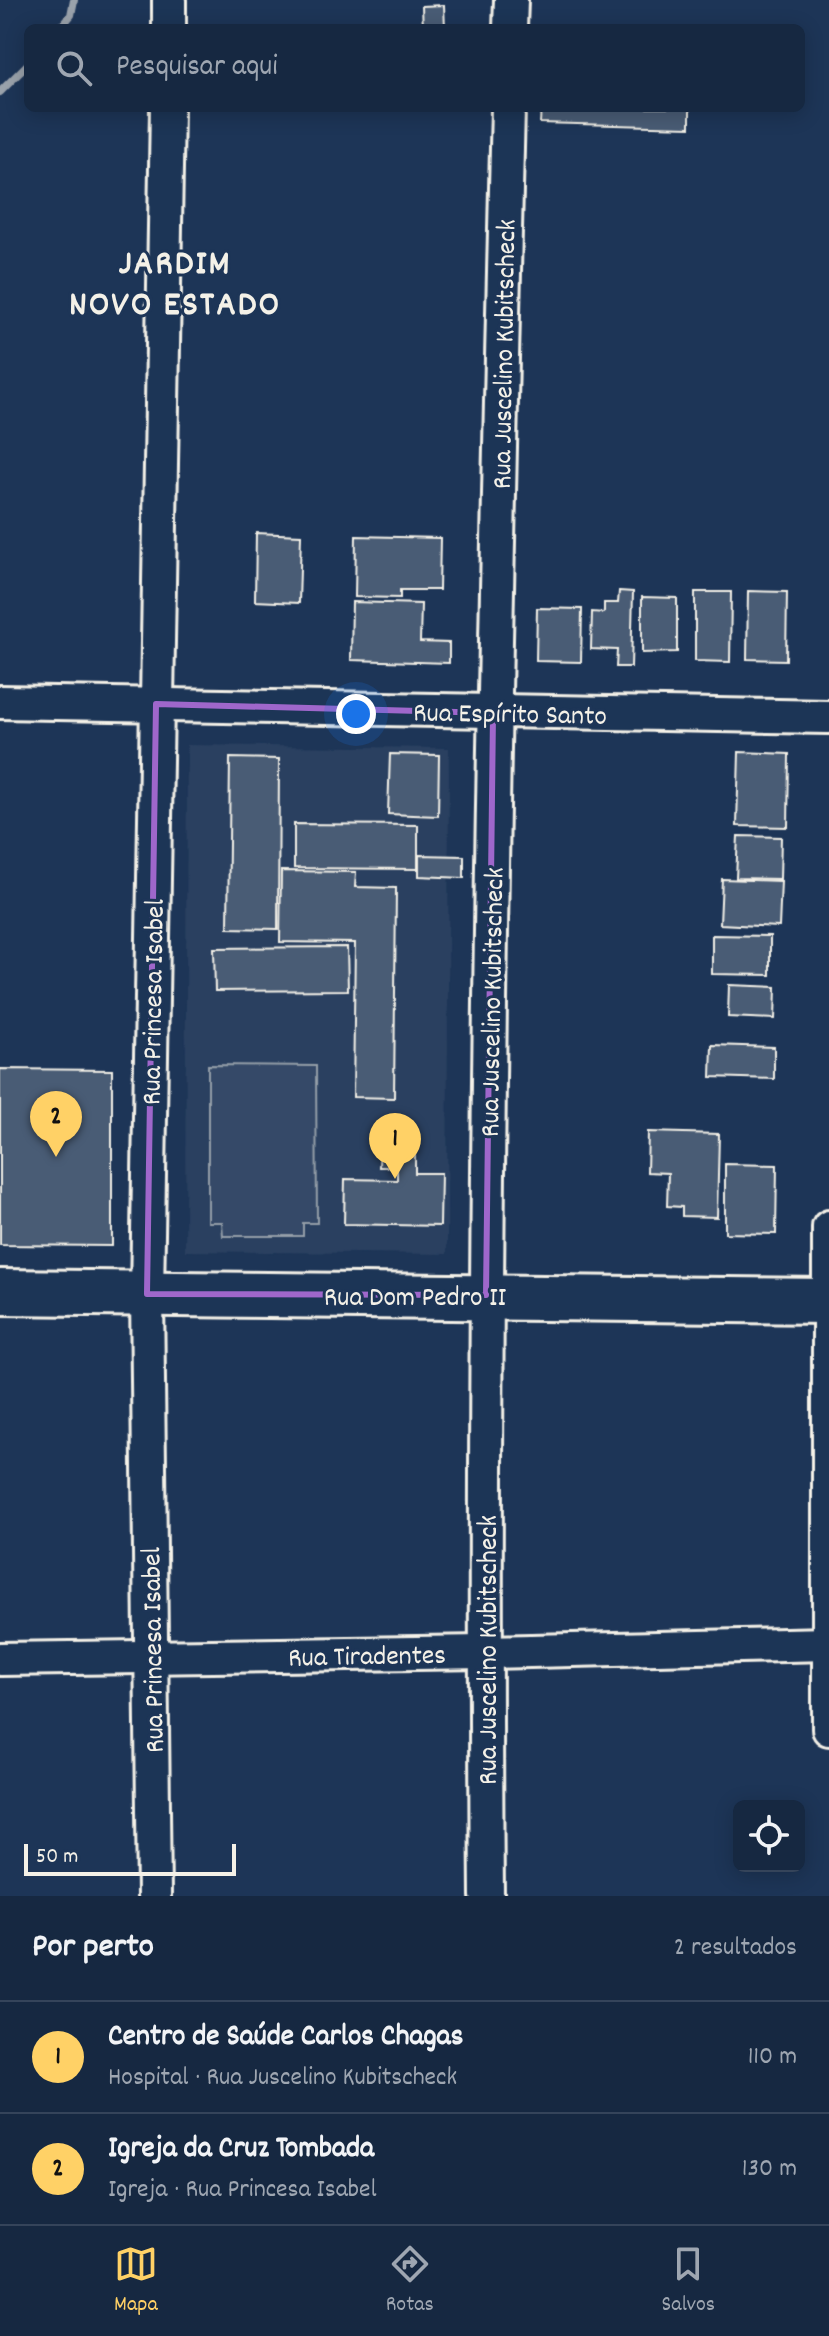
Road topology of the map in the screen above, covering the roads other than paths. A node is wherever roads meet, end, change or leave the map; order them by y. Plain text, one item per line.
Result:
1 (169, 0) edge
2 (511, 0) edge
3 (169, 24) edge
4 (510, 24) edge
5 (167, 112) edge
6 (508, 112) edge
7 (0, 702) edge
8 (156, 704) junction
9 (493, 713) junction
10 (829, 717) edge
11 (829, 1227) edge
12 (0, 1292) edge
13 (147, 1294) junction
14 (486, 1295) junction
15 (828, 1301) edge
16 (828, 1644) edge
17 (485, 1652) junction
18 (151, 1656) junction
19 (0, 1659) edge
20 (829, 1729) edge
21 (154, 1896) edge
22 (487, 1896) edge

1 - 3 street
2 - 4 street
5 - 8 street, Rua Princesa Isabel
6 - 9 street, Rua Juscelino Kubitscheck
7 - 8 street, Rua Espírito Santo
8 - 9 street, Rua Espírito Santo
8 - 13 street, Rua Princesa Isabel
9 - 10 street, Rua Espírito Santo
9 - 14 street, Rua Juscelino Kubitscheck
11 - 15 street
12 - 13 street, Rua Dom Pedro II
13 - 14 street, Rua Dom Pedro II
13 - 18 street, Rua Princesa Isabel
14 - 15 street, Rua Dom Pedro II
14 - 17 street, Rua Juscelino Kubitscheck
15 - 16 street
16 - 17 street, Rua Tiradentes
16 - 20 street
17 - 18 street, Rua Tiradentes
17 - 22 street, Rua Juscelino Kubitscheck
18 - 19 street, Rua Tiradentes
18 - 21 street, Rua Princesa Isabel

